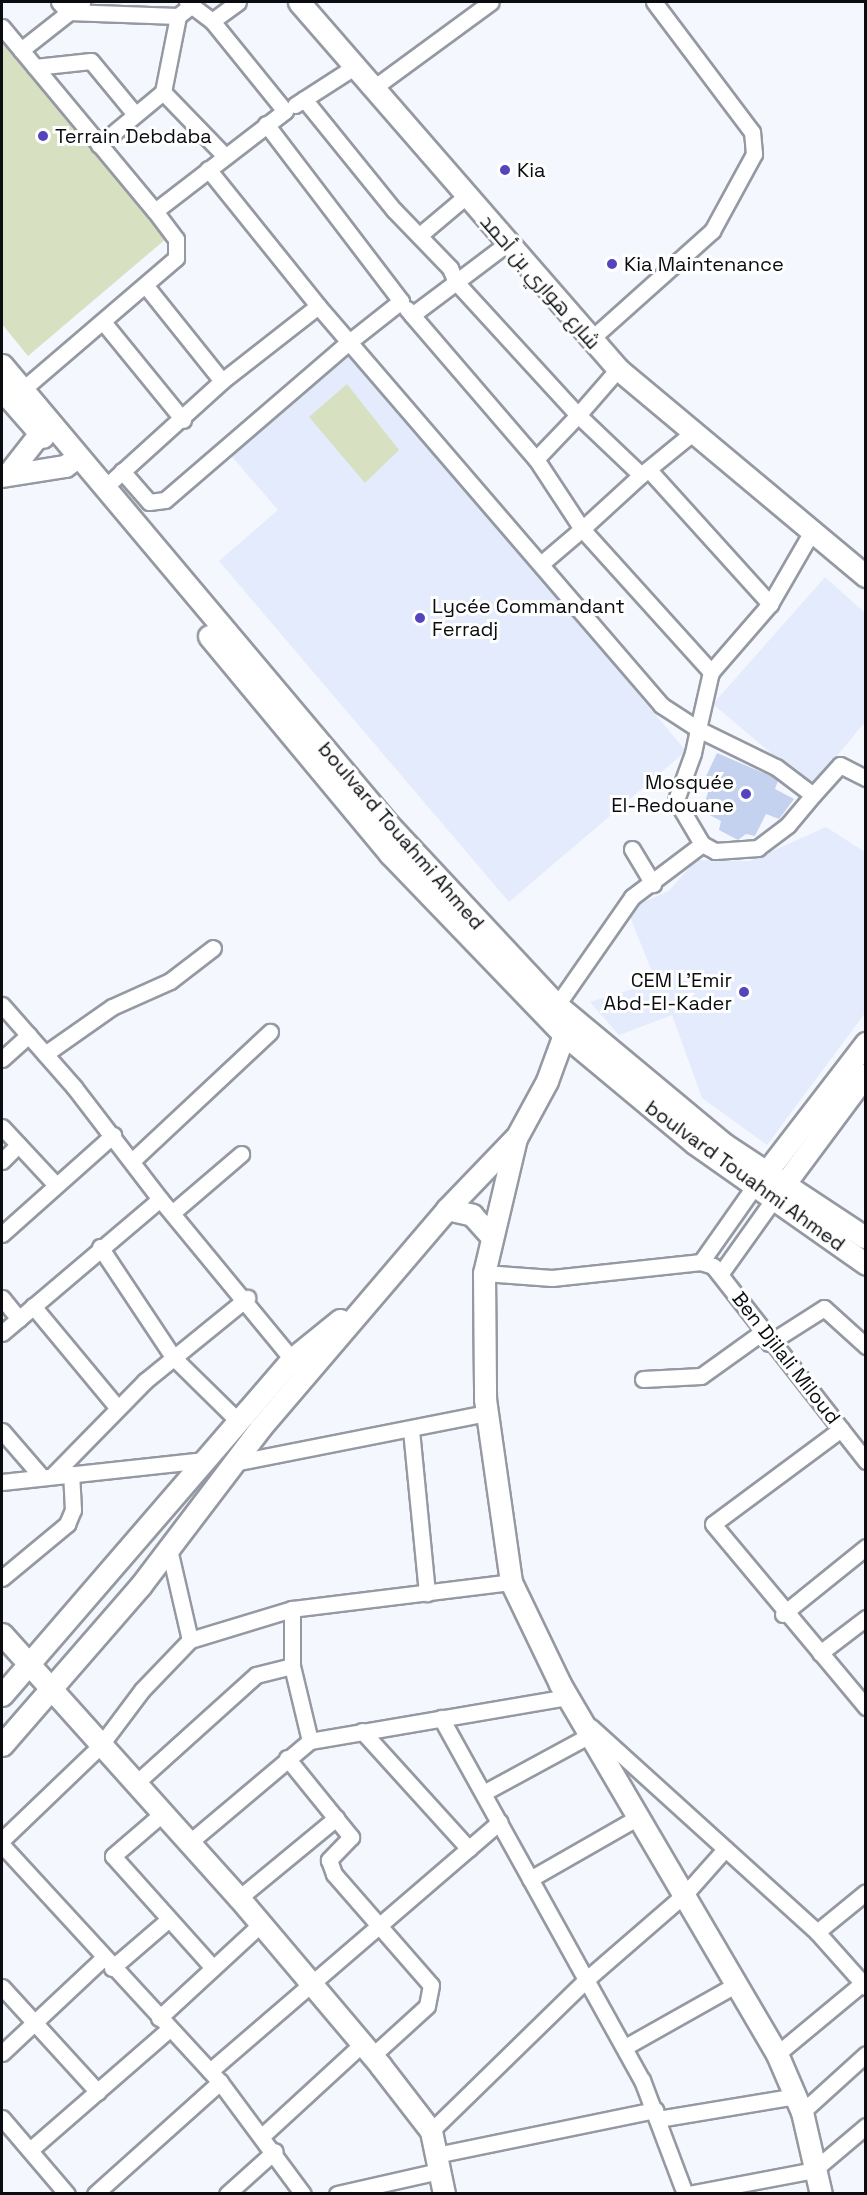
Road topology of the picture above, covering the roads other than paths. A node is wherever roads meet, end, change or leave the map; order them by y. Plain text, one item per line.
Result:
1 (82, 2) edge
2 (238, 2) edge
3 (299, 2) edge
4 (491, 2) edge
5 (654, 2) edge
6 (189, 4) edge
7 (64, 7) edge
8 (178, 16) junction
9 (212, 21) junction
10 (2, 27) edge
11 (21, 50) junction
12 (35, 67) junction
13 (354, 67) junction
14 (372, 89) junction
15 (163, 92) junction
16 (303, 99) junction
17 (285, 111) junction
18 (134, 113) junction
19 (266, 124) junction
20 (99, 144) junction
21 (225, 156) junction
22 (208, 169) junction
23 (466, 196) junction
24 (155, 211) junction
25 (421, 234) junction
26 (505, 245) junction
27 (456, 282) junction
28 (146, 286) junction
29 (402, 301) junction
30 (318, 306) junction
31 (412, 315) junction
32 (104, 323) junction
33 (590, 340) junction
34 (349, 342) junction
35 (2, 365) edge
36 (618, 369) junction
37 (222, 381) junction
38 (12, 390) edge
39 (578, 415) junction
40 (183, 420) junction
41 (43, 427) junction
42 (690, 435) junction
43 (537, 459) junction
44 (70, 462) junction
45 (122, 471) junction
46 (645, 473) junction
47 (5, 475) edge
48 (103, 489) junction
49 (582, 529) junction
50 (811, 533) junction
51 (542, 563) junction
52 (866, 576) edge
53 (770, 604) junction
54 (711, 672) junction
55 (698, 729) junction
56 (323, 761) junction
57 (864, 775) edge
58 (813, 795) junction
59 (702, 844) junction
60 (632, 849) dead end
61 (653, 884) junction
62 (213, 948) dead end
63 (2, 1005) edge
64 (563, 1018) junction
65 (270, 1032) dead end
66 (29, 1035) junction
67 (866, 1043) edge
68 (591, 1048) junction
69 (45, 1054) junction
70 (2, 1059) edge
71 (864, 1078) edge
72 (547, 1081) junction
73 (2, 1127) edge
74 (112, 1135) junction
75 (516, 1138) junction
76 (18, 1145) junction
77 (241, 1154) dead end
78 (2, 1161) edge
79 (132, 1161) junction
80 (760, 1179) junction
81 (56, 1185) junction
82 (779, 1191) junction
83 (160, 1199) junction
84 (447, 1209) junction
85 (172, 1214) junction
86 (489, 1233) junction
87 (2, 1234) edge
88 (866, 1238) edge
89 (100, 1247) junction
90 (701, 1262) junction
91 (866, 1264) edge
92 (484, 1273) junction
93 (721, 1274) junction
94 (379, 1288) junction
95 (2, 1298) edge
96 (247, 1298) junction
97 (33, 1306) junction
98 (19, 1319) junction
99 (2, 1334) edge
100 (765, 1338) junction
101 (866, 1346) edge
102 (173, 1357) junction
103 (292, 1359) junction
104 (306, 1374) junction
105 (643, 1379) dead end
106 (117, 1407) junction
107 (486, 1413) junction
108 (237, 1420) junction
109 (841, 1429) junction
110 (411, 1430) junction
111 (2, 1431) edge
112 (866, 1461) edge
113 (234, 1463) junction
114 (199, 1468) junction
115 (71, 1474) junction
116 (46, 1476) junction
117 (2, 1482) edge
118 (214, 1489) junction
119 (866, 1546) edge
120 (169, 1549) junction
121 (2, 1578) edge
122 (511, 1582) junction
123 (427, 1593) junction
124 (292, 1608) junction
125 (783, 1614) junction
126 (866, 1618) edge
127 (2, 1634) edge
128 (190, 1640) junction
129 (820, 1653) junction
130 (28, 1665) junction
131 (292, 1666) junction
132 (48, 1687) junction
133 (2, 1695) edge
134 (568, 1697) junction
135 (866, 1707) edge
136 (579, 1716) junction
137 (441, 1718) junction
138 (362, 1731) junction
139 (590, 1735) junction
140 (310, 1741) junction
141 (2, 1745) edge
142 (100, 1746) junction
143 (287, 1758) junction
144 (135, 1784) junction
145 (485, 1792) junction
146 (163, 1813) junction
147 (640, 1816) junction
148 (336, 1818) junction
149 (500, 1822) junction
150 (2, 1840) edge
151 (190, 1842) junction
152 (2, 1845) edge
153 (469, 1849) junction
154 (725, 1849) junction
155 (7, 1862) edge
156 (530, 1879) junction
157 (866, 1892) edge
158 (686, 1893) junction
159 (239, 1898) junction
160 (169, 1919) junction
161 (261, 1924) junction
162 (379, 1929) junction
163 (817, 1932) junction
164 (108, 1963) junction
165 (213, 1968) junction
166 (588, 1978) junction
167 (864, 1983) edge
168 (736, 1984) junction
169 (2, 1987) edge
170 (314, 1988) junction
171 (33, 2022) junction
172 (164, 2024) junction
173 (625, 2047) junction
174 (367, 2050) junction
175 (2, 2053) edge
176 (777, 2054) junction
177 (866, 2054) edge
178 (215, 2076) junction
179 (98, 2092) junction
180 (799, 2104) junction
181 (656, 2114) junction
182 (3, 2123) edge
183 (866, 2126) edge
184 (430, 2131) junction
185 (262, 2136) junction
186 (30, 2150) junction
187 (275, 2151) junction
188 (438, 2163) junction
189 (814, 2170) junction
190 (67, 2193) edge
191 (95, 2193) edge
192 (227, 2193) edge
193 (303, 2193) edge
194 (337, 2193) edge
195 (444, 2193) edge
196 (687, 2193) edge
197 (821, 2193) edge

1 - 7 street
2 - 9 street
3 - 13 street, شارع هواري بن أحمد
4 - 14 street
5 - 33 street
6 - 8 street
6 - 9 street
7 - 8 street
7 - 11 street
8 - 15 street
9 - 17 street
10 - 11 street
11 - 12 street
12 - 18 street
12 - 20 street
13 - 14 street, شارع هواري بن أحمد
13 - 16 street
14 - 23 street, شارع هواري بن أحمد
15 - 18 street
15 - 21 street
16 - 17 street
16 - 25 street
17 - 19 street
18 - 20 street
19 - 21 street
19 - 29 street
20 - 24 street
21 - 22 street
22 - 24 street
22 - 30 street
23 - 25 street
23 - 26 street, شارع هواري بن أحمد
24 - 28 street
25 - 27 street
26 - 27 street
26 - 33 street, شارع هواري بن أحمد
27 - 31 street
27 - 39 street
28 - 32 street
28 - 37 street
29 - 31 street
29 - 34 street
30 - 34 street
30 - 37 street
31 - 43 street
32 - 38 street
32 - 40 street
33 - 36 street, شارع هواري بن أحمد
34 - 45 street
34 - 51 street
35 - 38 street, boulvard Touahmi Ahmed
36 - 39 street
36 - 42 street, شارع هواري بن أحمد
37 - 40 street
38 - 41 street, boulvard Touahmi Ahmed
39 - 43 street
39 - 46 street
40 - 45 street
41 - 44 street, boulvard Touahmi Ahmed
41 - 47 street
42 - 46 street
42 - 50 street, شارع هواري بن أحمد
43 - 49 street
44 - 47 street
44 - 48 street, boulvard Touahmi Ahmed
44 - 56 street, boulvard Touahmi Ahmed
45 - 48 street
46 - 49 street
46 - 53 street
48 - 56 street, boulvard Touahmi Ahmed
49 - 51 street
49 - 54 street
50 - 52 street, شارع هواري بن أحمد
50 - 53 street
51 - 55 street
53 - 54 street
54 - 55 street
55 - 58 street
55 - 59 street
56 - 64 street, boulvard Touahmi Ahmed
57 - 58 street
58 - 59 street
59 - 61 street
60 - 61 street
61 - 64 street
62 - 69 street
63 - 66 street
64 - 68 street, boulvard Touahmi Ahmed
64 - 72 street
65 - 79 street
66 - 69 street
66 - 70 street
67 - 80 street
68 - 72 street
68 - 80 street, boulvard Touahmi Ahmed
69 - 74 street
71 - 82 street
72 - 75 street
73 - 76 street
74 - 79 street
74 - 81 street
75 - 84 street
75 - 86 street
76 - 78 street
76 - 81 street
77 - 85 street
79 - 83 street
80 - 82 street, boulvard Touahmi Ahmed
80 - 90 street
81 - 87 street
82 - 88 street, boulvard Touahmi Ahmed
82 - 91 street, boulvard Touahmi Ahmed
82 - 93 street
83 - 85 street
83 - 89 street
84 - 86 street
84 - 94 street
85 - 96 street
86 - 92 street
89 - 97 street
89 - 102 street
90 - 92 street
90 - 93 street, Ben Djilali Miloud
92 - 107 street
93 - 100 street, Ben Djilali Miloud
94 - 103 street
94 - 104 street
95 - 98 street
96 - 102 street
96 - 103 street
97 - 98 street
97 - 106 street
98 - 99 street
100 - 101 street
100 - 105 street
100 - 109 street, Ben Djilali Miloud
102 - 106 street
102 - 108 street
103 - 104 street
103 - 108 street
104 - 113 street
106 - 116 street
107 - 110 street
107 - 122 street
108 - 114 street
109 - 112 street, Ben Djilali Miloud
109 - 125 street
110 - 113 street
110 - 123 street
111 - 116 street
113 - 118 street
114 - 115 street
114 - 118 street
114 - 130 street
115 - 116 street
115 - 121 street
116 - 117 street
118 - 120 street
119 - 125 street
120 - 128 street
120 - 132 street
122 - 123 street
122 - 134 street
123 - 124 street
124 - 128 street
124 - 131 street
125 - 129 street
126 - 129 street
127 - 130 street
128 - 142 street
129 - 135 street
130 - 132 street
130 - 133 street
131 - 140 street
131 - 144 street
132 - 141 street
132 - 142 street
134 - 136 street
134 - 137 street
136 - 139 street
136 - 154 street
137 - 138 street
137 - 145 street
138 - 140 street
138 - 153 street
139 - 145 street
139 - 147 street
140 - 143 street
142 - 144 street
142 - 150 street
143 - 148 street
143 - 151 street
144 - 146 street
145 - 149 street
146 - 151 street
146 - 160 street
147 - 156 street
147 - 158 street
148 - 159 street
148 - 162 street
149 - 153 street
149 - 156 street
151 - 159 street
152 - 155 street
153 - 162 street
154 - 158 street
154 - 163 street
155 - 164 street
156 - 166 street
157 - 163 street
158 - 166 street
158 - 168 street
159 - 161 street
160 - 164 street
160 - 165 street
161 - 165 street
161 - 170 street
162 - 170 street
162 - 174 street
163 - 167 street
164 - 171 street
164 - 172 street
165 - 172 street
166 - 173 street
166 - 184 street
167 - 176 street
168 - 173 street
168 - 176 street
169 - 171 street
170 - 174 street
170 - 178 street
171 - 175 street
171 - 179 street
172 - 178 street
172 - 179 street
173 - 181 street
174 - 184 street
174 - 185 street
176 - 180 street
177 - 180 street
178 - 185 street
178 - 191 street
179 - 186 street
180 - 181 street
180 - 189 street
181 - 188 street
181 - 196 street
182 - 186 street
183 - 189 street
184 - 188 street
185 - 187 street
186 - 190 street
187 - 192 street
187 - 193 street
188 - 194 street
188 - 195 street
189 - 196 street
189 - 197 street

